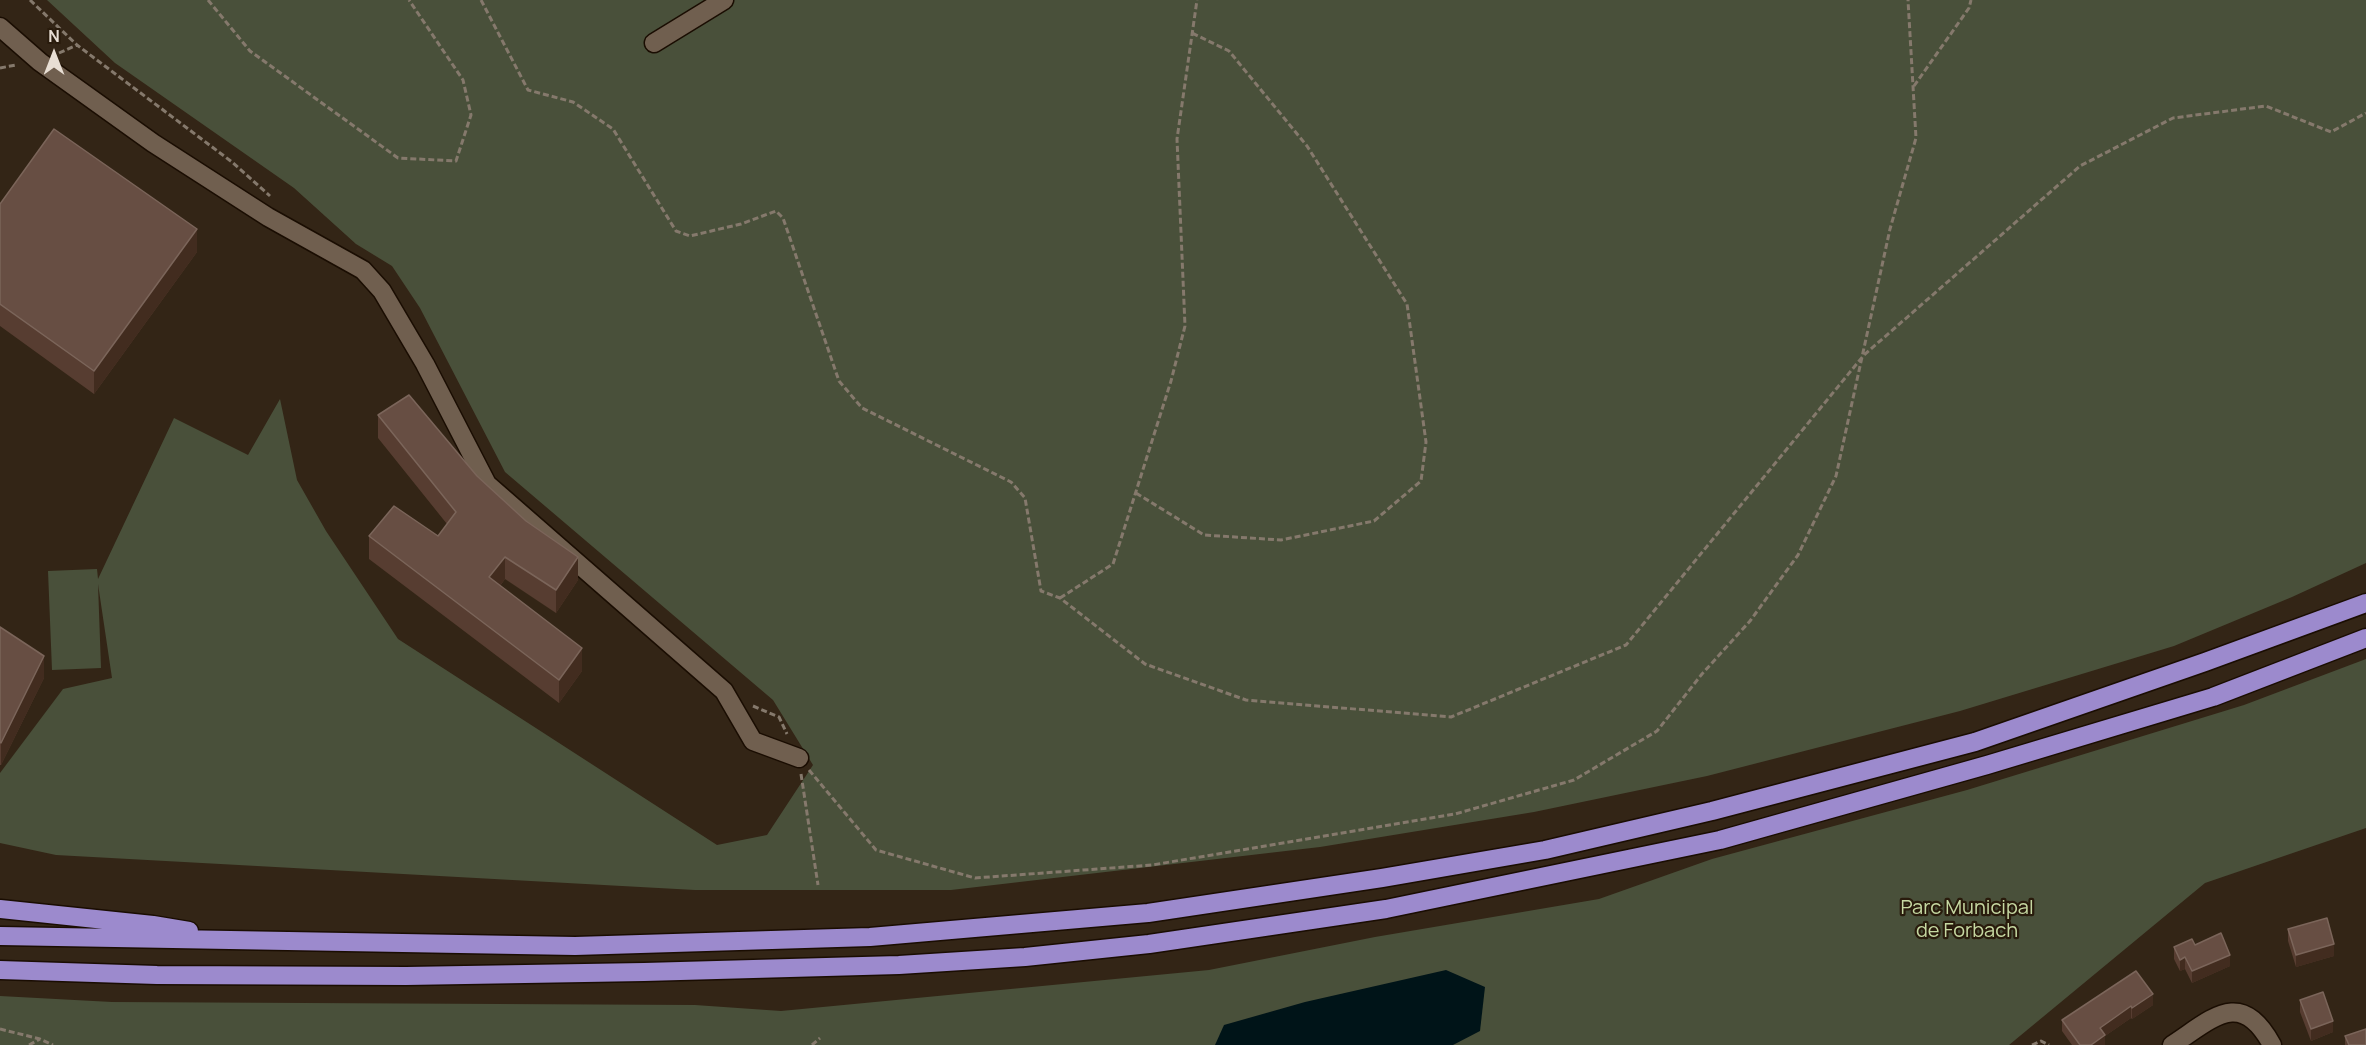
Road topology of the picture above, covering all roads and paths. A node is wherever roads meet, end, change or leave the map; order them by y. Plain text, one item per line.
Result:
1 (30, 0) edge
2 (208, 0) edge
3 (409, 0) edge
4 (481, 0) edge
5 (1197, 0) edge
6 (1908, 0) edge
7 (1971, 0) edge
8 (714, 1) edge
9 (0, 27) edge
10 (1192, 33) junction
11 (654, 43) dead end
12 (1913, 87) junction
13 (2366, 113) edge
14 (273, 198) dead end
15 (1864, 355) junction
16 (1136, 493) junction
17 (1060, 598) junction
18 (2366, 603) edge
19 (2366, 638) edge
20 (749, 704) dead end
21 (799, 758) junction
22 (818, 885) dead end
23 (0, 909) edge
24 (0, 936) edge
25 (247, 942) junction
26 (0, 970) edge
27 (0, 1029) edge
28 (40, 1039) junction
29 (29, 1045) edge
30 (53, 1045) edge
31 (812, 1045) edge
32 (821, 1045) edge
33 (2032, 1045) edge
34 (2049, 1045) edge
35 (2172, 1045) edge
36 (2272, 1045) edge

1 - 14 path
2 - 3 path
4 - 17 path
5 - 10 path
6 - 12 path
7 - 12 path
8 - 11 street
9 - 21 street
10 - 16 path
10 - 16 path
12 - 15 path
13 - 15 path
15 - 17 path
15 - 21 path
16 - 17 path
18 - 25 highway
19 - 26 highway
20 - 21 path
21 - 22 path
23 - 25 highway
24 - 25 highway
27 - 28 path
28 - 29 path
28 - 30 path
31 - 32 path
33 - 34 path
35 - 36 street

